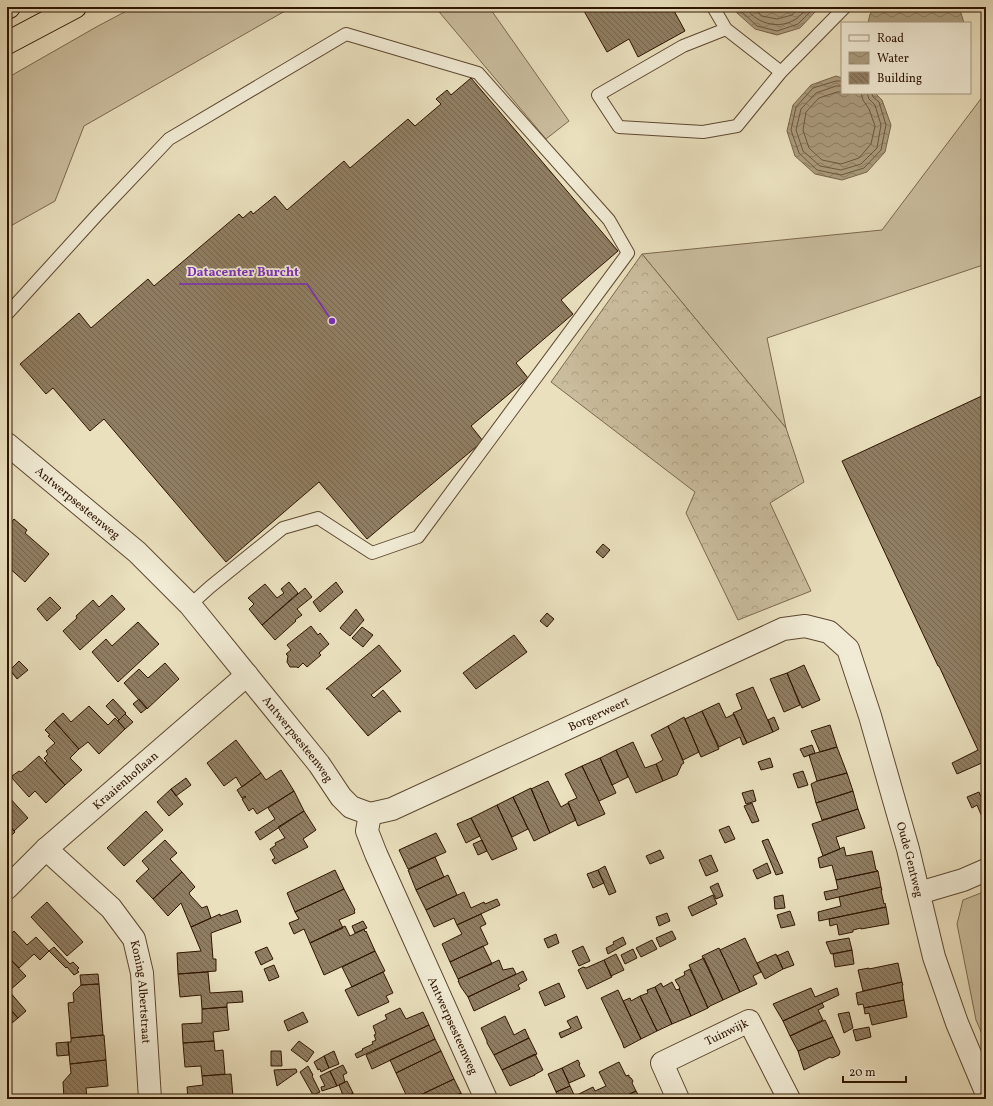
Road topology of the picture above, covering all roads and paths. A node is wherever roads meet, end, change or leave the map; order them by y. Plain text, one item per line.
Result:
1 (75, 7) edge
2 (714, 7) edge
3 (845, 7) edge
4 (726, 29) junction
5 (7, 42) edge
6 (781, 72) junction
7 (7, 314) edge
8 (7, 444) edge
9 (190, 605) junction
10 (829, 632) joint
11 (247, 675) junction
12 (370, 814) junction
13 (46, 849) junction
14 (986, 870) edge
15 (7, 888) edge
16 (919, 893) junction
17 (986, 1092) edge
18 (150, 1099) edge
19 (486, 1099) edge
20 (678, 1099) edge
21 (789, 1099) edge

1 - 5 highway
2 - 4 lane
3 - 6 lane
4 - 6 lane
4 - 6 lane
7 - 9 lane
8 - 9 street, Antwerpsesteenweg
9 - 11 street, Antwerpsesteenweg
10 - 12 street, Borgerweert
10 - 16 street, Oude Gentweg
11 - 12 street, Antwerpsesteenweg
11 - 13 street, Kraaienhoflaan
12 - 19 street, Antwerpsesteenweg
13 - 15 street, Kraaienhoflaan
13 - 18 street, Koning Albertstraat
14 - 16 street
16 - 17 street, Oude Gentweg
20 - 21 street, Tuinwijk

